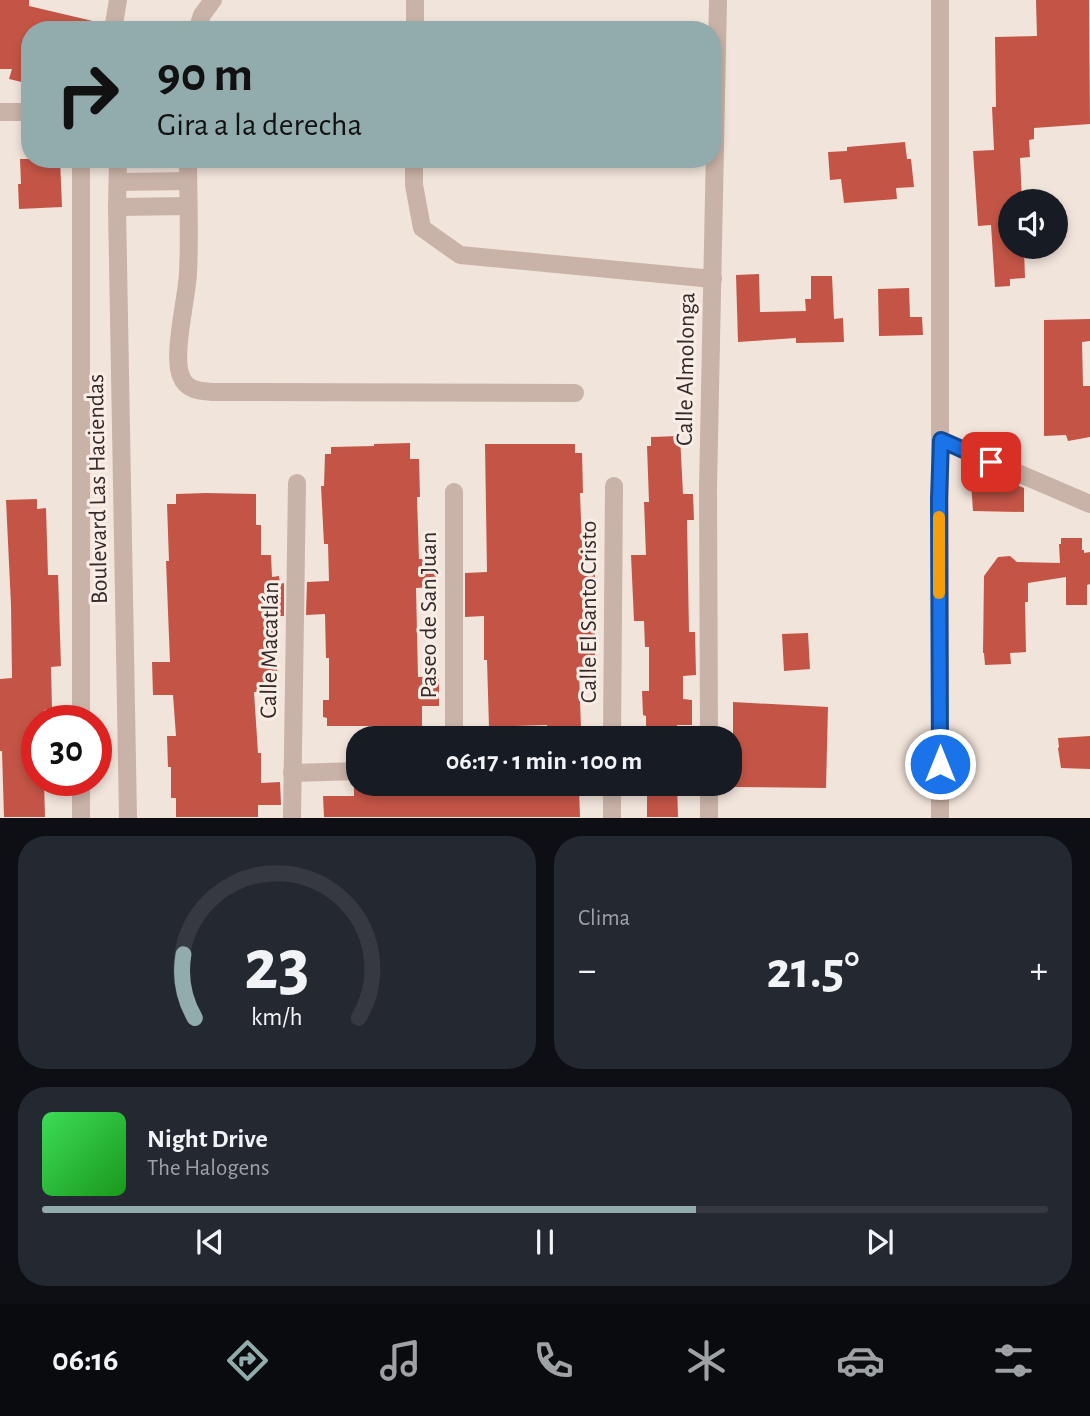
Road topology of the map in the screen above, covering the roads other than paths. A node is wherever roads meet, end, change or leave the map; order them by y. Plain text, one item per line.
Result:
1 (118, 0) edge
2 (213, 0) edge
3 (415, 0) edge
4 (719, 0) edge
5 (940, 0) edge
6 (115, 21) edge
7 (200, 21) edge
8 (415, 21) edge
9 (719, 21) edge
10 (0, 112) edge
11 (21, 112) edge
12 (81, 168) edge
13 (118, 168) edge
14 (188, 168) edge
15 (414, 168) edge
16 (715, 168) edge
17 (188, 181) junction
18 (118, 183) junction
19 (188, 206) junction
20 (117, 207) junction
21 (713, 279) junction
22 (575, 393) dead end
23 (941, 440) junction
24 (297, 484) dead end
25 (614, 486) dead end
26 (454, 492) dead end
27 (1090, 505) edge
28 (81, 705) edge
29 (454, 726) edge
30 (612, 726) edge
31 (709, 726) edge
32 (346, 771) edge
33 (292, 773) junction
34 (81, 796) edge
35 (612, 796) edge
36 (709, 796) edge
37 (81, 817) edge
38 (128, 817) edge
39 (292, 817) edge
40 (612, 817) edge
41 (709, 817) edge
42 (940, 817) edge

1 - 6 street
2 - 7 street
3 - 8 street
4 - 9 street, Calle Almolonga
5 - 23 street
10 - 11 street
12 - 28 street, Boulevard Las Haciendas
13 - 18 street, Boulevard Las Haciendas
14 - 17 street
15 - 21 street
16 - 21 street, Calle Almolonga
17 - 18 street
17 - 19 street
18 - 20 street, Boulevard Las Haciendas
19 - 20 street
19 - 22 street
20 - 38 street, Boulevard Las Haciendas
21 - 31 street, Calle Almolonga
23 - 27 street
23 - 42 street
24 - 33 street, Calle Macatlán
25 - 30 street, Calle El Santo Cristo
26 - 29 street, Paseo de San Juan
32 - 33 street
33 - 39 street, Calle Macatlán
34 - 37 street
35 - 40 street
36 - 41 street

